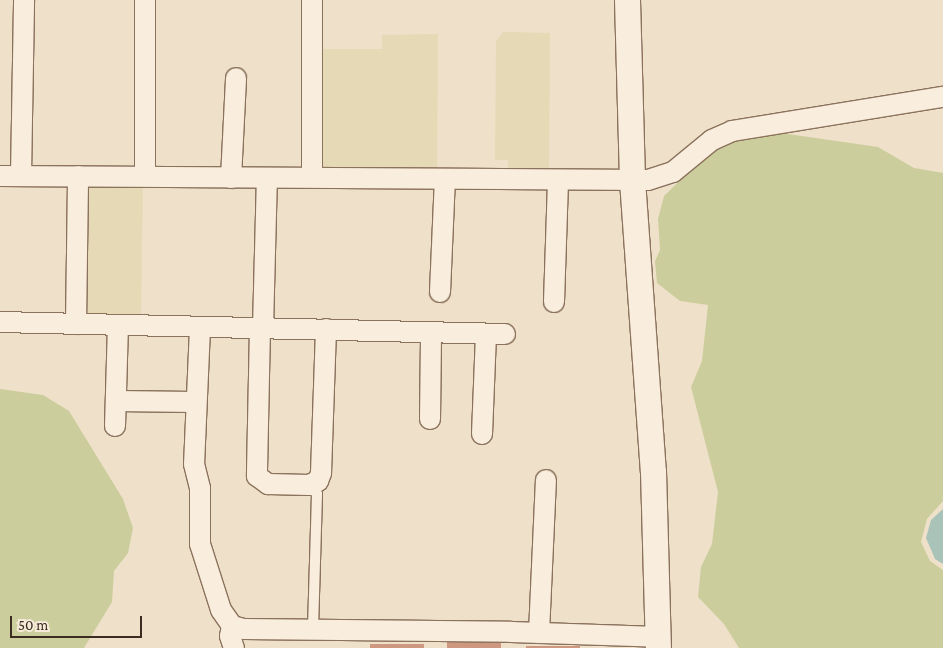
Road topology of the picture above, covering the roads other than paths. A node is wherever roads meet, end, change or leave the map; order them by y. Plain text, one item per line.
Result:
1 (24, 0) edge
2 (145, 0) edge
3 (312, 0) edge
4 (627, 0) edge
5 (236, 78) dead end
6 (943, 97) edge
7 (0, 176) edge
8 (21, 176) junction
9 (78, 176) junction
10 (145, 176) junction
11 (312, 176) junction
12 (231, 178) junction
13 (267, 179) junction
14 (445, 179) junction
15 (558, 180) junction
16 (632, 180) junction
17 (440, 292) dead end
18 (554, 302) dead end
19 (0, 322) edge
20 (76, 324) junction
21 (118, 326) junction
22 (200, 328) junction
23 (261, 328) junction
24 (326, 329) junction
25 (431, 332) junction
26 (116, 400) junction
27 (194, 402) junction
28 (430, 419) dead end
29 (115, 426) dead end
30 (482, 434) dead end
31 (546, 480) dead end
32 (309, 485) junction
33 (232, 626) junction
34 (539, 633) junction
35 (320, 636) edge
36 (435, 639) edge
37 (512, 640) edge
38 (589, 641) edge
39 (658, 643) edge
40 (234, 648) edge

1 - 8 street
2 - 10 street
3 - 11 street
4 - 16 street
5 - 12 street
6 - 16 street
7 - 8 street
8 - 9 street
9 - 10 street
9 - 20 street
10 - 12 street
11 - 13 street
11 - 14 street
12 - 13 street
13 - 23 street
14 - 15 street
14 - 17 street
15 - 16 street
15 - 18 street
16 - 39 street
19 - 20 street
20 - 21 street
21 - 22 street
21 - 26 street
22 - 23 street
22 - 27 street
23 - 24 street
23 - 32 street
24 - 25 street
24 - 32 street
25 - 28 street
25 - 30 street
26 - 27 street
26 - 29 street
27 - 33 street
31 - 34 street
32 - 35 lane
33 - 35 street
33 - 40 street
34 - 37 street
34 - 38 street
35 - 36 street
36 - 37 street
38 - 39 street

